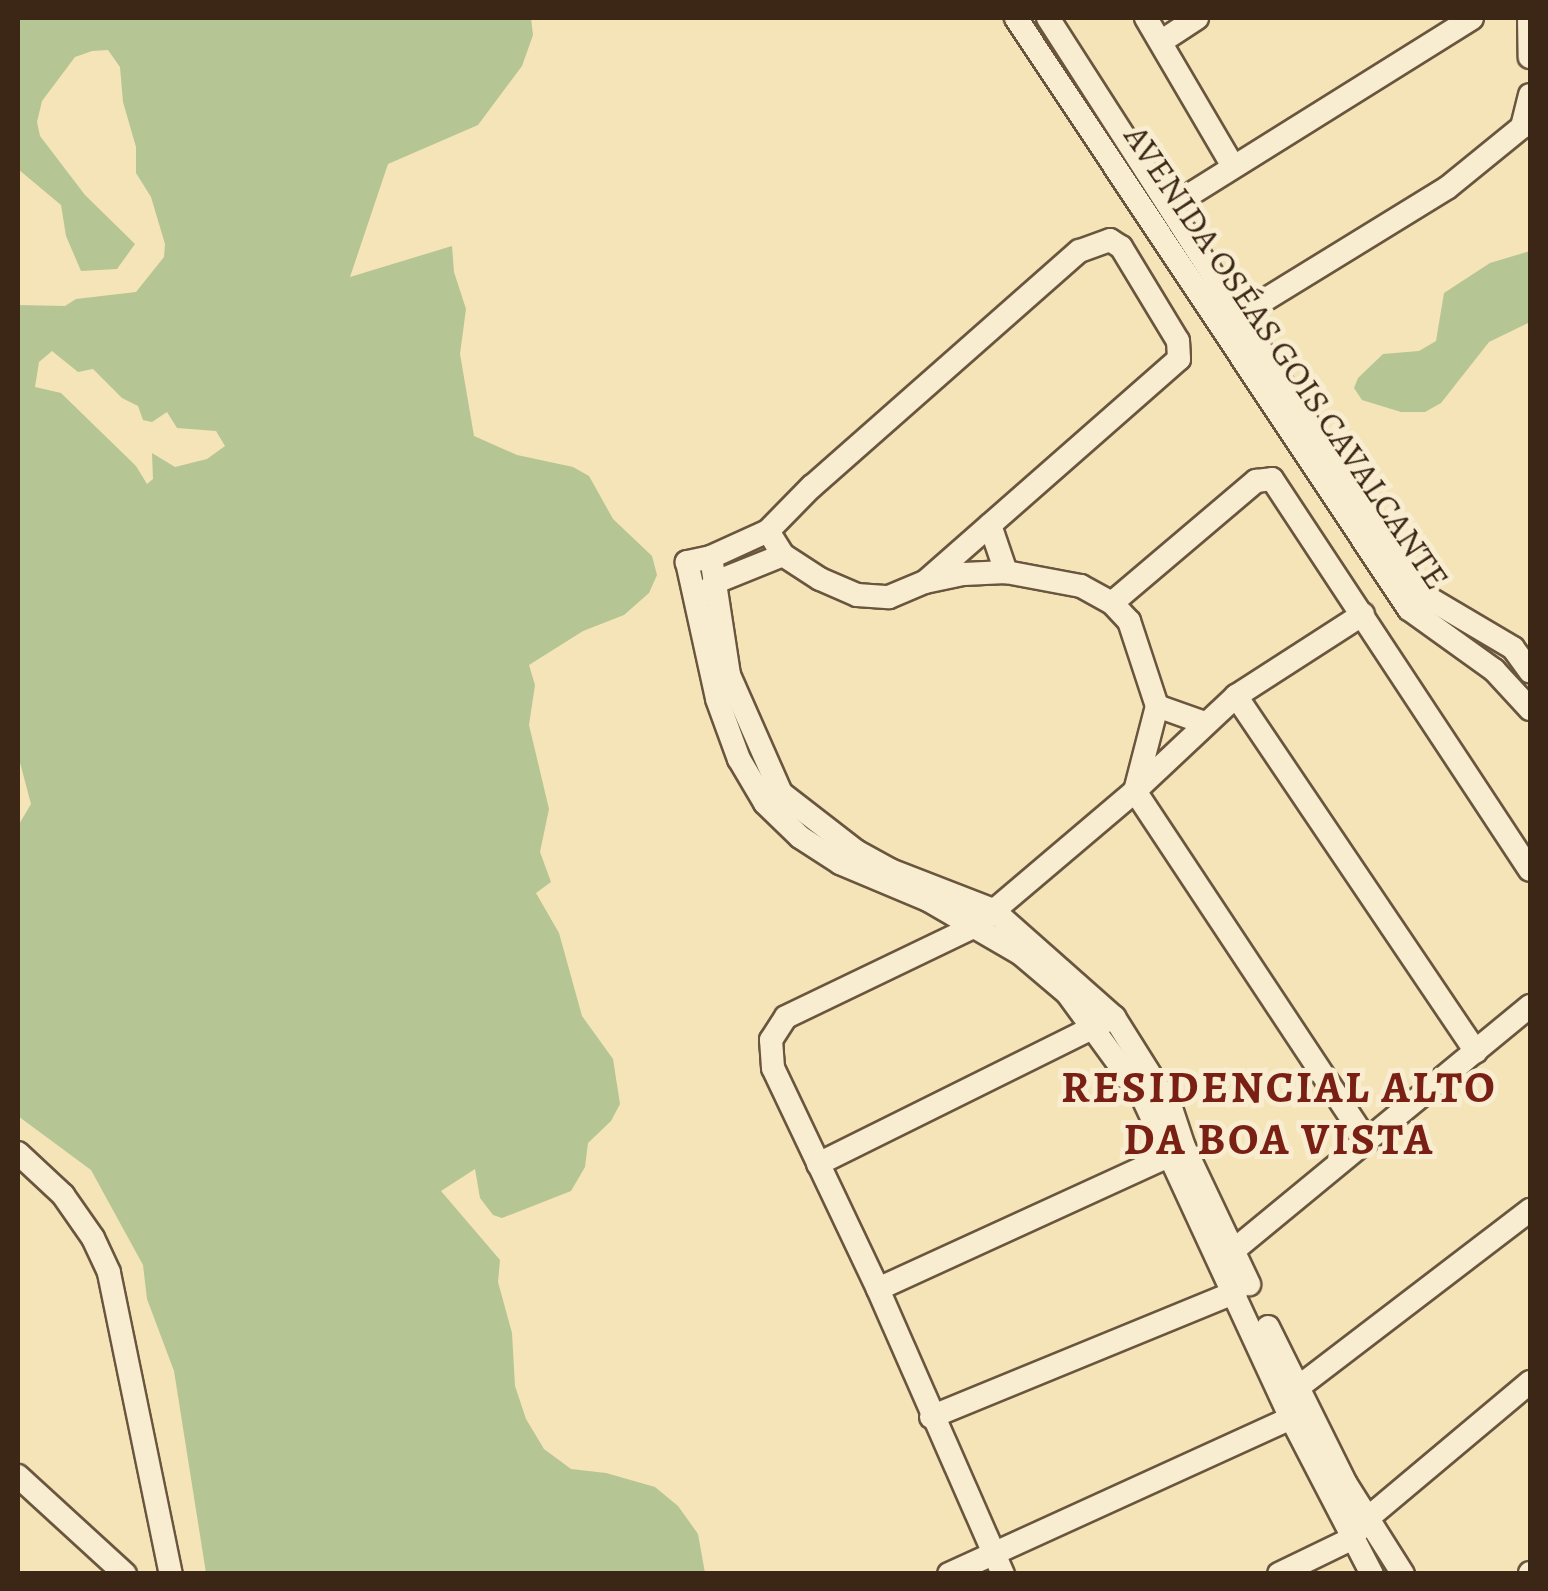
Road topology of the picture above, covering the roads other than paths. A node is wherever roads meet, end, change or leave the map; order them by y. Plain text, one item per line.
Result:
1 (1016, 18) edge
2 (1048, 18) edge
3 (1146, 18) edge
4 (1197, 18) edge
5 (1472, 18) edge
6 (1529, 18) edge
7 (1162, 41) junction
8 (1530, 57) edge
9 (1530, 95) edge
10 (1233, 166) junction
11 (1170, 207) junction
12 (1231, 321) junction
13 (990, 525) junction
14 (768, 531) junction
15 (783, 555) junction
16 (710, 557) junction
17 (1006, 572) junction
18 (716, 582) junction
19 (925, 582) junction
20 (1112, 602) junction
21 (695, 603) junction
22 (1364, 614) junction
23 (1530, 670) edge
24 (1236, 696) junction
25 (1157, 706) junction
26 (1530, 709) edge
27 (1206, 724) junction
28 (1135, 791) junction
29 (1530, 870) edge
30 (985, 918) junction
31 (1530, 1006) edge
32 (1104, 1022) junction
33 (1476, 1052) junction
34 (1368, 1141) junction
35 (18, 1152) edge
36 (1177, 1152) junction
37 (818, 1164) junction
38 (1530, 1210) edge
39 (1234, 1250) junction
40 (878, 1289) junction
41 (1236, 1292) junction
42 (1530, 1382) edge
43 (1296, 1389) junction
44 (931, 1417) junction
45 (1291, 1418) junction
46 (18, 1476) edge
47 (1368, 1518) junction
48 (1351, 1540) junction
49 (999, 1564) edge
50 (125, 1574) edge
51 (171, 1574) edge
52 (949, 1574) edge
53 (1279, 1574) edge
54 (1372, 1574) edge
55 (1403, 1574) edge

1 - 12 street, AVENIDA OSÉAS GOIS CAVALCANTE
2 - 11 street, AVENIDA OSÉAS GOIS CAVALCANTE
3 - 7 street
4 - 7 street
5 - 10 street
6 - 8 street
7 - 10 street
9 - 12 street
10 - 11 street
11 - 12 street, AVENIDA OSÉAS GOIS CAVALCANTE
12 - 23 street, AVENIDA OSÉAS GOIS CAVALCANTE
12 - 26 street, AVENIDA OSÉAS GOIS CAVALCANTE
13 - 14 street
13 - 17 street
13 - 19 street
14 - 15 street
14 - 16 street
15 - 18 street
15 - 19 street
16 - 18 street
16 - 21 street
17 - 19 street
17 - 20 street
18 - 21 street
18 - 30 street
20 - 22 street
20 - 25 street
21 - 30 street
22 - 24 street
22 - 29 street
24 - 27 street
24 - 33 street
25 - 27 street
25 - 28 street
27 - 28 street
28 - 30 street
28 - 34 street
30 - 32 street
30 - 37 street
31 - 33 street
32 - 36 street
32 - 37 street
33 - 34 street
34 - 39 street
35 - 51 street
36 - 39 street
36 - 40 street
36 - 41 street
37 - 40 street
38 - 43 street
39 - 43 street
40 - 44 street
41 - 44 street
41 - 45 street
42 - 47 street
43 - 47 street
44 - 49 street
45 - 48 street
45 - 49 street
46 - 50 street
47 - 48 street
47 - 55 street
48 - 53 street
48 - 54 street
49 - 52 street

